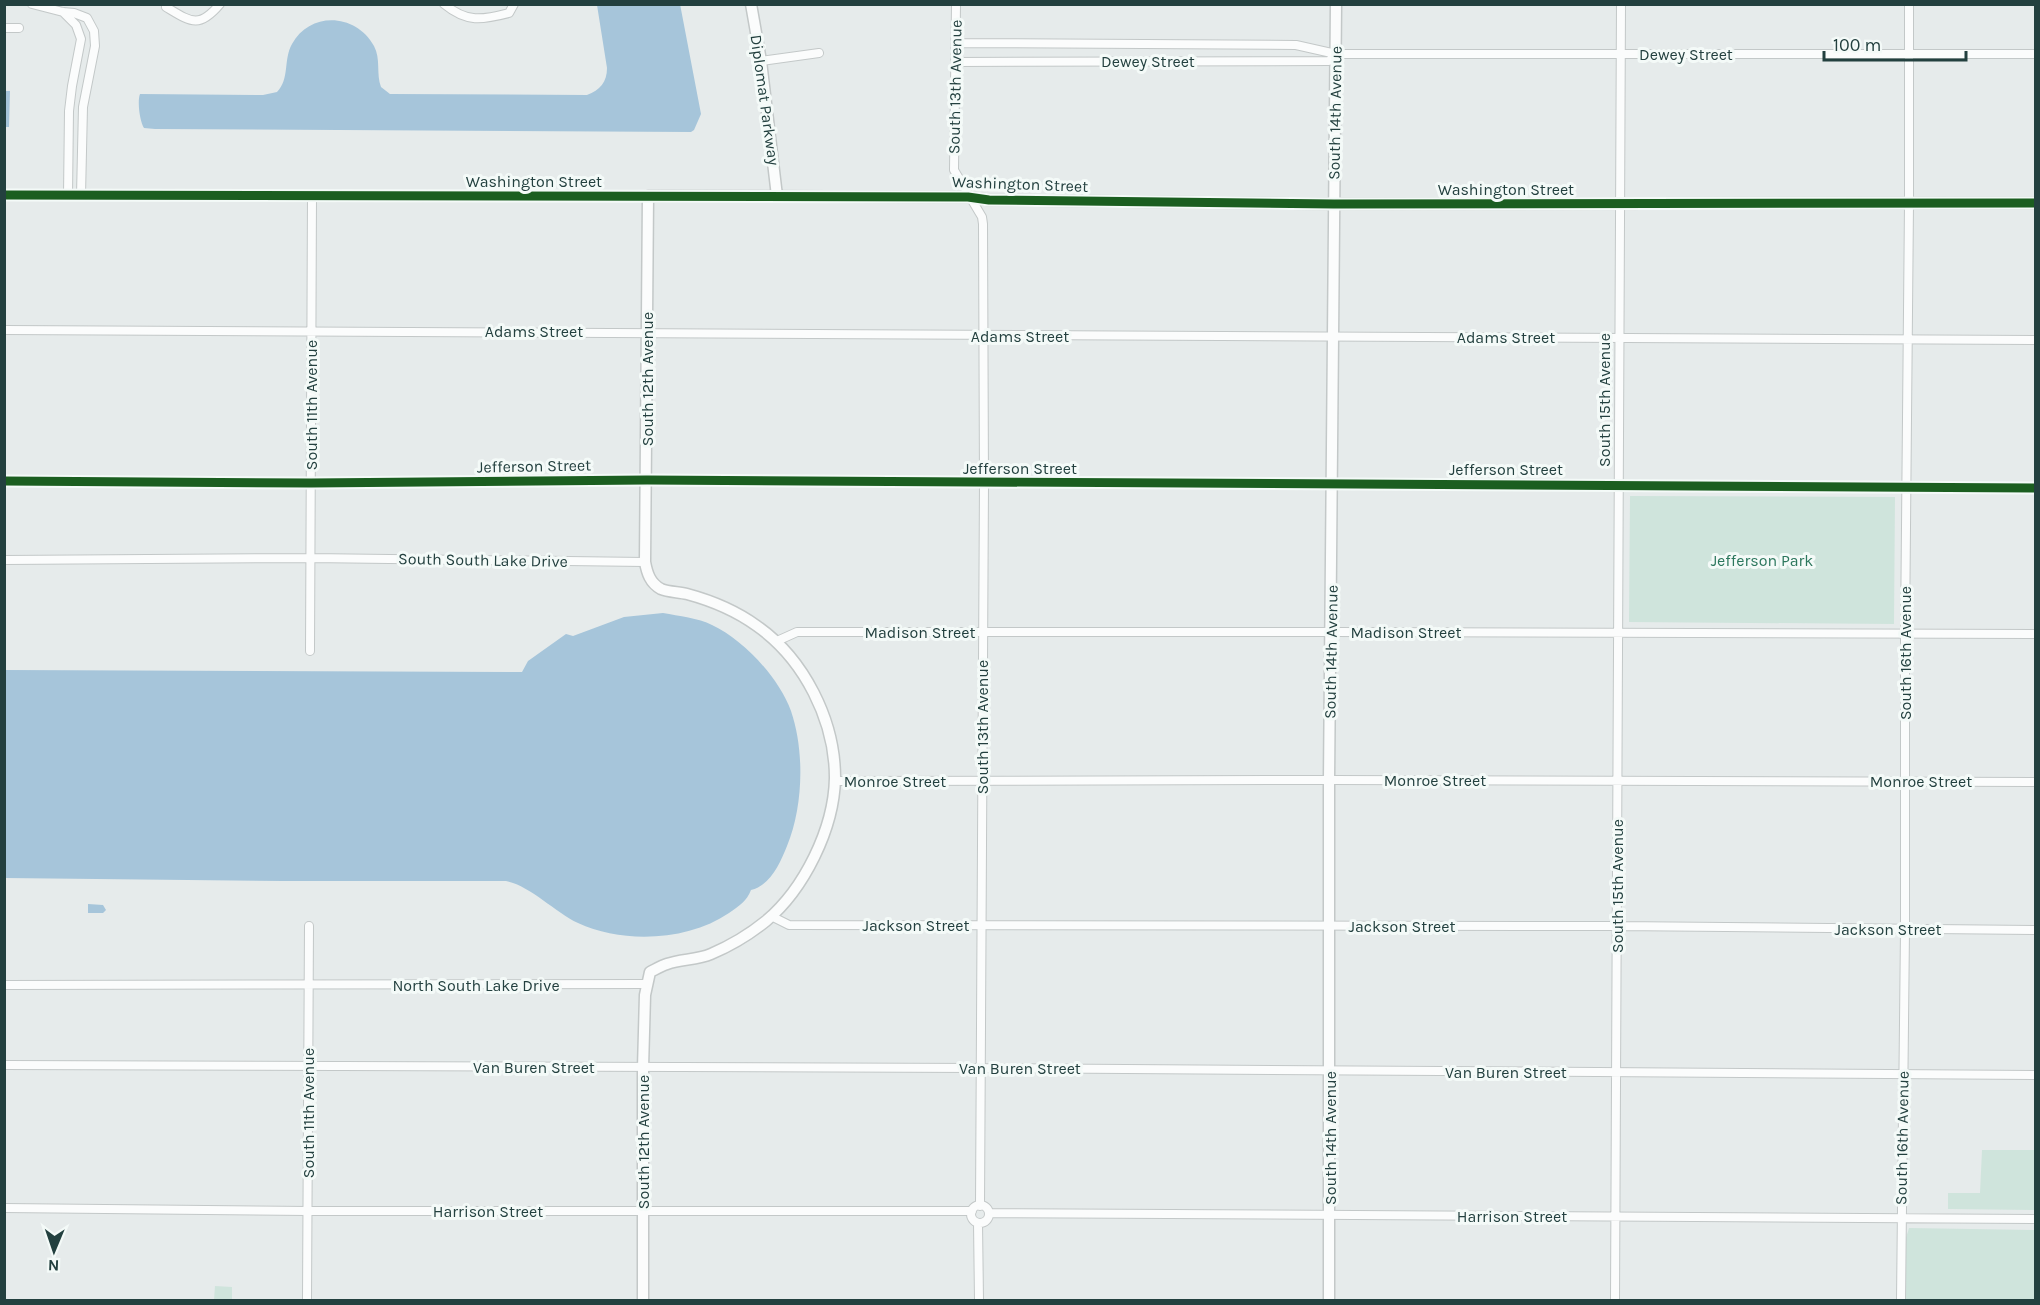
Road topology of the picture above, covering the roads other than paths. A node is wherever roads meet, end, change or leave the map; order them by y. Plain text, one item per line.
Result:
1 (32, 4) edge
2 (220, 4) edge
3 (444, 4) edge
4 (514, 4) edge
5 (752, 4) edge
6 (956, 4) edge
7 (1336, 4) edge
8 (1621, 4) edge
9 (1909, 4) edge
10 (166, 7) dead end
11 (63, 12) junction
12 (4, 28) edge
13 (20, 28) dead end
14 (956, 43) junction
15 (819, 53) dead end
16 (1909, 53) junction
17 (1336, 54) junction
18 (1621, 54) junction
19 (2036, 54) edge
20 (762, 61) junction
21 (956, 62) junction
22 (4, 195) edge
23 (68, 195) junction
24 (81, 195) junction
25 (312, 195) junction
26 (648, 196) junction
27 (777, 196) junction
28 (969, 197) junction
29 (2036, 203) edge
30 (1334, 204) junction
31 (1620, 204) junction
32 (1909, 204) junction
33 (4, 330) edge
34 (311, 330) junction
35 (647, 332) junction
36 (983, 336) junction
37 (1332, 337) junction
38 (1619, 337) junction
39 (1908, 340) junction
40 (2036, 340) edge
41 (647, 480) junction
42 (4, 481) edge
43 (311, 483) junction
44 (984, 483) junction
45 (1332, 483) junction
46 (1618, 485) junction
47 (1907, 487) junction
48 (2036, 488) edge
49 (310, 558) junction
50 (4, 560) edge
51 (645, 562) junction
52 (983, 632) junction
53 (1332, 632) junction
54 (1617, 633) junction
55 (1905, 634) junction
56 (2036, 634) edge
57 (777, 641) junction
58 (310, 651) dead end
59 (1329, 780) junction
60 (835, 781) junction
61 (982, 781) junction
62 (1618, 781) junction
63 (1905, 781) junction
64 (2036, 782) edge
65 (771, 916) junction
66 (981, 925) junction
67 (309, 926) dead end
68 (1330, 926) junction
69 (1617, 926) junction
70 (1905, 930) junction
71 (2036, 930) edge
72 (647, 984) junction
73 (4, 985) edge
74 (308, 986) junction
75 (4, 1065) edge
76 (308, 1066) junction
77 (643, 1068) junction
78 (980, 1068) junction
79 (1330, 1071) junction
80 (1616, 1072) junction
81 (1903, 1073) junction
82 (2036, 1075) edge
83 (4, 1208) edge
84 (976, 1208) junction
85 (308, 1211) junction
86 (642, 1212) junction
87 (989, 1213) junction
88 (1330, 1215) junction
89 (1615, 1217) junction
90 (1902, 1218) junction
91 (2036, 1219) edge
92 (978, 1223) junction
93 (307, 1300) edge
94 (643, 1300) edge
95 (979, 1300) edge
96 (1329, 1300) edge
97 (1615, 1300) edge
98 (1901, 1300) edge

1 - 11 street
2 - 10 street
3 - 4 street
5 - 20 street, Diplomat Parkway
6 - 14 street, South 13th Avenue
7 - 17 street, South 14th Avenue
8 - 18 street, South 15th Avenue
9 - 16 street, South 16th Avenue
11 - 23 street
11 - 24 street
12 - 13 street
14 - 17 street, Dewey Street
14 - 21 street, South 13th Avenue
15 - 20 street
16 - 18 street, Dewey Street
16 - 19 street, Dewey Street
16 - 32 street, South 16th Avenue
17 - 18 street, Dewey Street
17 - 21 street, Dewey Street
17 - 30 street, South 14th Avenue
18 - 31 street, South 15th Avenue
20 - 27 street, Diplomat Parkway
21 - 28 street, South 13th Avenue
22 - 23 street, Washington Street
23 - 24 street, Washington Street
24 - 25 street, Washington Street
25 - 26 street, Washington Street
25 - 34 street, South 11th Avenue
26 - 27 street, Washington Street
26 - 35 street, South 12th Avenue
27 - 28 street, Washington Street
28 - 30 street, Washington Street
28 - 36 street, South 13th Avenue
29 - 32 street, Washington Street
30 - 31 street, Washington Street
30 - 37 street, South 14th Avenue
31 - 32 street, Washington Street
31 - 38 street, South 15th Avenue
32 - 39 street, South 16th Avenue
33 - 34 street, Adams Street
34 - 35 street, Adams Street
34 - 43 street, South 11th Avenue
35 - 36 street, Adams Street
35 - 41 street, South 12th Avenue
36 - 37 street, Adams Street
36 - 44 street, South 13th Avenue
37 - 38 street, Adams Street
37 - 45 street, South 14th Avenue
38 - 39 street, Adams Street
38 - 46 street, South 15th Avenue
39 - 40 street, Adams Street
39 - 47 street, South 16th Avenue
41 - 43 street, Jefferson Street
41 - 44 street, Jefferson Street
41 - 51 street, South 12th Avenue
42 - 43 street, Jefferson Street
43 - 49 street, South 11th Avenue
44 - 45 street, Jefferson Street
44 - 52 street, South 13th Avenue
45 - 46 street, Jefferson Street
45 - 53 street, South 14th Avenue
46 - 47 street, Jefferson Street
46 - 54 street, South 15th Avenue
47 - 48 street, Jefferson Street
47 - 55 street, South 16th Avenue
49 - 50 street, South South Lake Drive
49 - 51 street, South South Lake Drive
49 - 58 street, South 11th Avenue
51 - 57 street
52 - 53 street, Madison Street
52 - 57 street, Madison Street
52 - 61 street, South 13th Avenue
53 - 54 street, Madison Street
53 - 59 street, South 14th Avenue
54 - 55 street, Madison Street
54 - 62 street, South 15th Avenue
55 - 56 street, Madison Street
55 - 63 street, South 16th Avenue
57 - 60 street
59 - 61 street, Monroe Street
59 - 62 street, Monroe Street
59 - 68 street, South 14th Avenue
60 - 61 street, Monroe Street
60 - 65 street
61 - 66 street, South 13th Avenue
62 - 63 street, Monroe Street
62 - 69 street, South 15th Avenue
63 - 64 street, Monroe Street
63 - 70 street, South 16th Avenue
65 - 66 street, Jackson Street
65 - 72 street
66 - 68 street, Jackson Street
66 - 78 street, South 13th Avenue
67 - 74 street, South 11th Avenue
68 - 69 street, Jackson Street
68 - 79 street, South 14th Avenue
69 - 70 street, Jackson Street
69 - 80 street, South 15th Avenue
70 - 71 street, Jackson Street
70 - 81 street, South 16th Avenue
72 - 74 street, North South Lake Drive
72 - 77 street, South 12th Avenue
73 - 74 street, North South Lake Drive
74 - 76 street, South 11th Avenue
75 - 76 street, Van Buren Street
76 - 77 street, Van Buren Street
76 - 85 street, South 11th Avenue
77 - 78 street, Van Buren Street
77 - 86 street, South 12th Avenue
78 - 79 street, Van Buren Street
78 - 84 street, South 13th Avenue
79 - 80 street, Van Buren Street
79 - 88 street, South 14th Avenue
80 - 81 street, Van Buren Street
80 - 89 street, South 15th Avenue
81 - 82 street, Van Buren Street
81 - 90 street, South 16th Avenue
83 - 85 street, Harrison Street
84 - 86 street, Harrison Street
84 - 87 street
84 - 92 street
85 - 86 street, Harrison Street
85 - 93 street, South 11th Avenue
86 - 94 street, South 12th Avenue
87 - 88 street, Harrison Street
87 - 92 street
88 - 89 street, Harrison Street
88 - 96 street, South 14th Avenue
89 - 90 street, Harrison Street
89 - 97 street, South 15th Avenue
90 - 91 street, Harrison Street
90 - 98 street, South 16th Avenue
92 - 95 street

